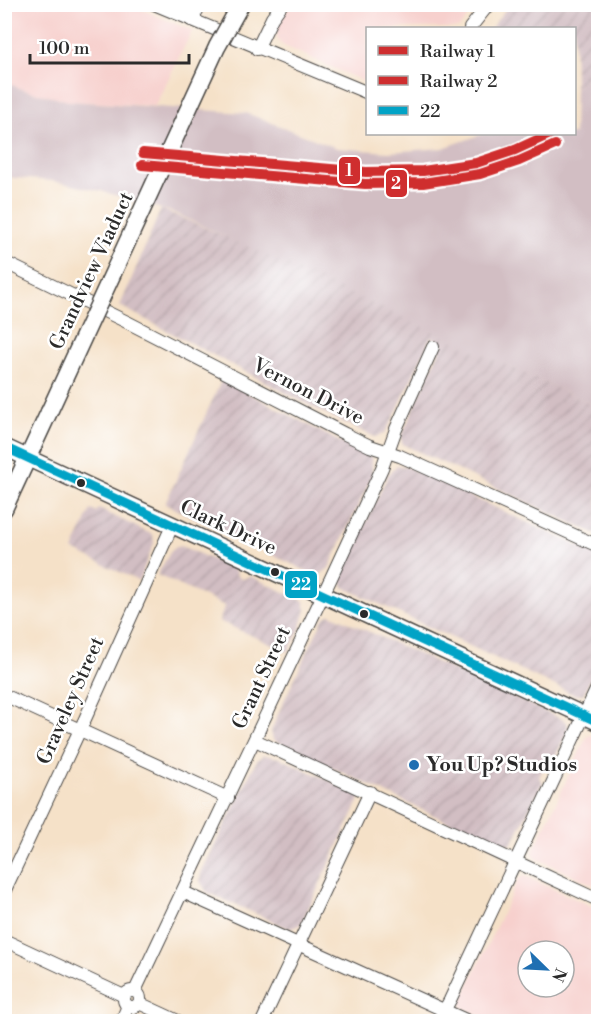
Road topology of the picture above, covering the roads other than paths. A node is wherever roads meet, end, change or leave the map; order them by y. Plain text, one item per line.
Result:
1 (154, 4) edge
2 (201, 4) edge
3 (241, 4) edge
4 (282, 4) edge
5 (489, 4) edge
6 (191, 21) junction
7 (471, 27) edge
8 (257, 49) junction
9 (366, 92) edge
10 (4, 262) edge
11 (433, 347) dead end
12 (4, 447) edge
13 (388, 452) junction
14 (28, 458) junction
15 (4, 509) edge
16 (172, 526) junction
17 (598, 546) edge
18 (323, 595) junction
19 (598, 686) edge
20 (4, 695) edge
21 (592, 719) edge
22 (80, 730) junction
23 (255, 740) junction
24 (370, 792) junction
25 (228, 798) junction
26 (516, 860) junction
27 (4, 892) edge
28 (183, 892) junction
29 (598, 900) edge
30 (4, 940) edge
31 (300, 944) junction
32 (132, 999) junction
33 (441, 1016) edge
34 (121, 1022) edge
35 (180, 1022) edge
36 (262, 1022) edge
37 (470, 1022) edge

1 - 6 street
2 - 6 street
3 - 14 main road, Grandview Viaduct, bridge
4 - 8 street
5 - 7 street
6 - 8 street
8 - 9 street
10 - 13 street, Vernon Drive
11 - 13 street, Grant Street
12 - 14 main road, Clark Drive
13 - 17 street, Vernon Drive
13 - 18 street, Grant Street
14 - 15 main road, Grandview Viaduct
14 - 16 main road, Clark Drive
16 - 18 main road, Clark Drive
16 - 22 street, Graveley Street
18 - 21 main road, Clark Drive
18 - 23 street, Grant Street
19 - 21 street
20 - 22 street
21 - 26 street
22 - 25 street
22 - 27 street, Graveley Street
23 - 24 street
23 - 25 street, Grant Street
24 - 26 street
24 - 31 street
25 - 28 street, Grant Street
26 - 29 street
26 - 33 street
28 - 31 street
28 - 32 street, Grant Street
30 - 32 street
31 - 33 street
31 - 36 street
32 - 34 street, Grant Street
32 - 35 street
33 - 37 street

